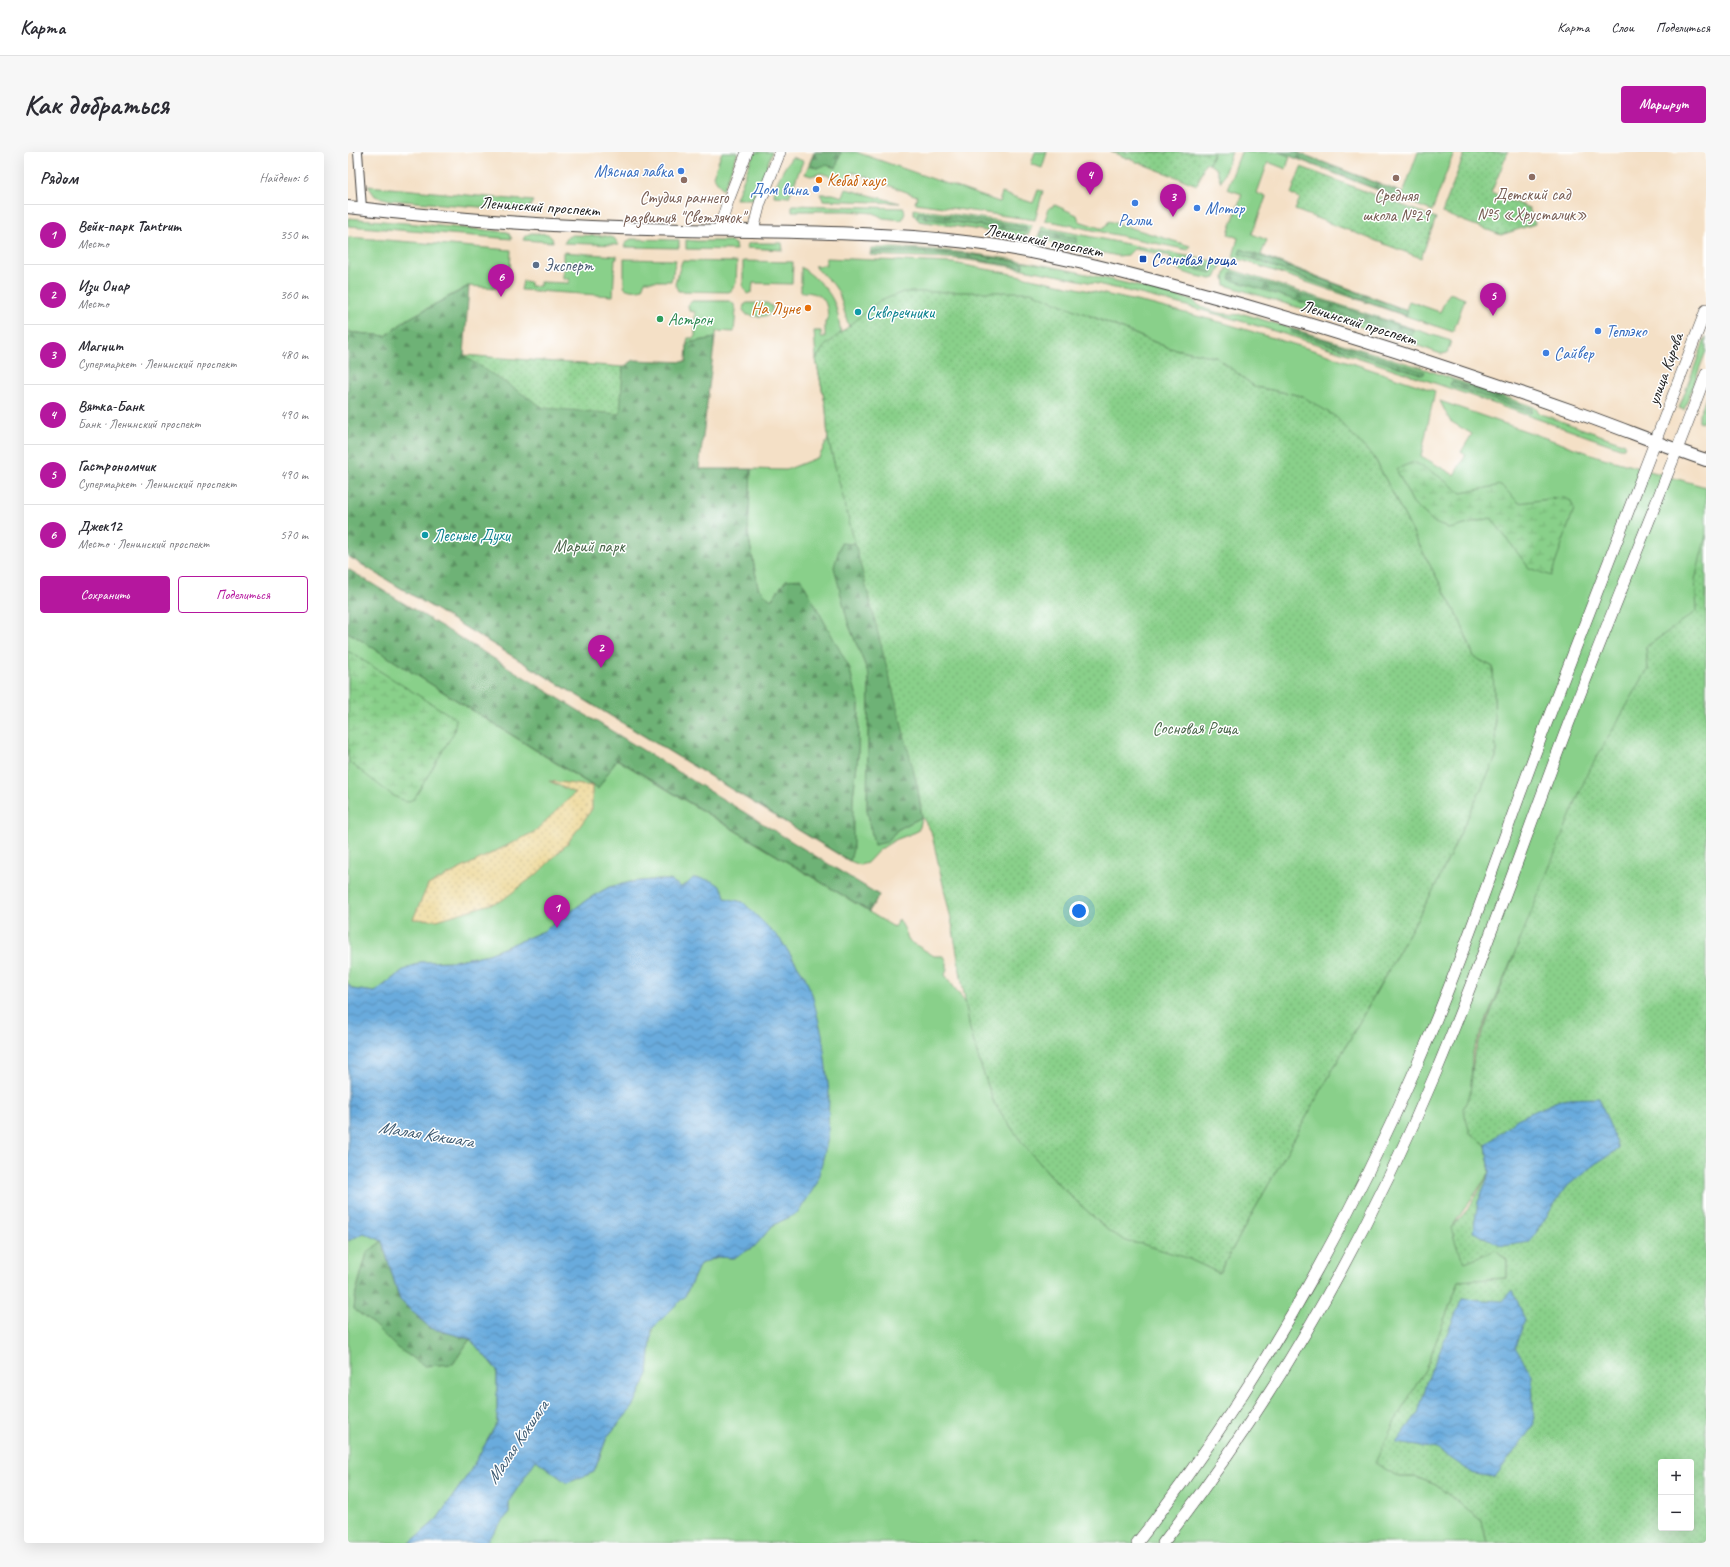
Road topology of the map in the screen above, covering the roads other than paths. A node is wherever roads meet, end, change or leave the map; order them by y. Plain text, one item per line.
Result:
1 (358, 152) edge
2 (747, 152) edge
3 (780, 152) edge
4 (348, 207) edge
5 (362, 208) junction
6 (719, 230) junction
7 (752, 231) junction
8 (1706, 310) edge
9 (1706, 374) edge
10 (1656, 441) junction
11 (1678, 449) junction
12 (1706, 460) edge
13 (1137, 1543) edge
14 (1163, 1543) edge

1 - 5 street
2 - 6 main road
3 - 7 main road
4 - 5 main road, Ленинский проспект
5 - 6 main road, Ленинский проспект
6 - 7 main road, Ленинский проспект
7 - 10 main road, Ленинский проспект
8 - 10 main road, улица Кирова
9 - 11 main road
10 - 11 main road, Ленинский проспект
10 - 13 main road, улица Кирова
11 - 12 main road, Ленинский проспект
11 - 14 main road

